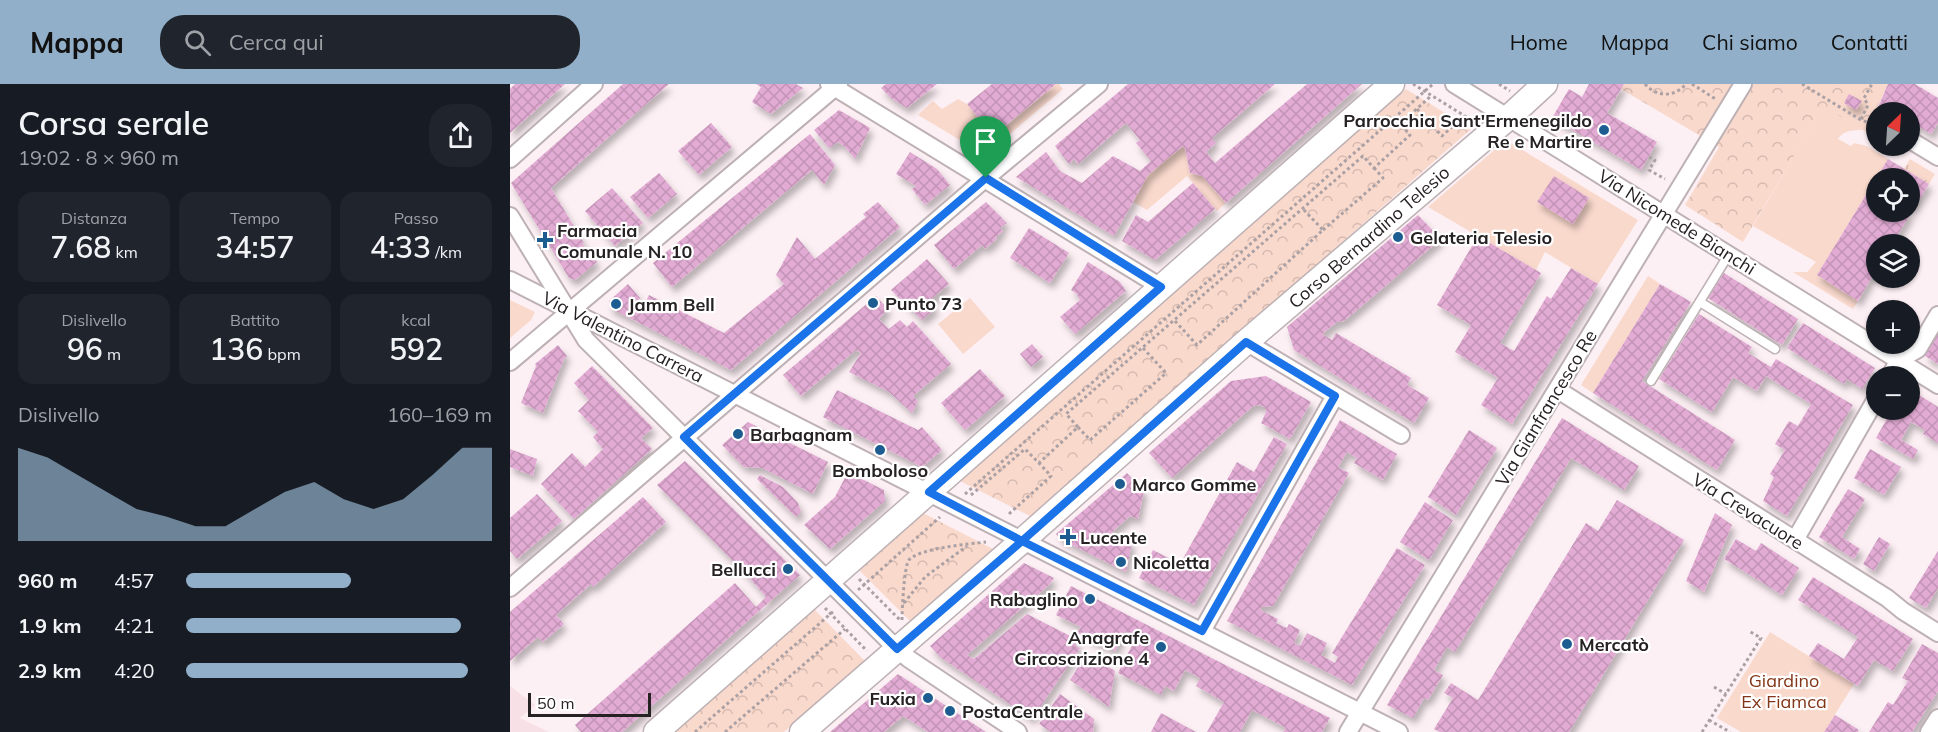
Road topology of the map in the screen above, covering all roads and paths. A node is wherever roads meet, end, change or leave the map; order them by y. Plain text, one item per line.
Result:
1 (594, 84) edge
2 (1099, 84) edge
3 (1392, 84) edge
4 (1413, 84) edge
5 (1433, 84) edge
6 (1454, 84) edge
7 (1545, 84) edge
8 (1645, 84) edge
9 (1686, 84) edge
10 (1692, 84) edge
11 (1743, 84) edge
12 (1802, 84) edge
13 (1872, 84) edge
14 (834, 85) edge
15 (1502, 85) edge
16 (1425, 91) junction
17 (1511, 91) dead end
18 (1431, 96) junction
19 (1729, 106) junction
20 (1417, 109) junction
21 (1464, 116) junction
22 (1508, 118) junction
23 (1861, 120) junction
24 (1866, 122) edge
25 (1476, 124) dead end
26 (1920, 146) edge
27 (1649, 157) dead end
28 (1938, 157) edge
29 (510, 159) edge
30 (1374, 168) junction
31 (986, 178) junction
32 (1665, 179) dead end
33 (1303, 209) junction
34 (1664, 214) junction
35 (513, 228) edge
36 (1323, 230) junction
37 (1729, 254) junction
38 (510, 280) edge
39 (1161, 287) junction
40 (1700, 302) junction
41 (569, 311) junction
42 (1938, 315) edge
43 (1175, 321) junction
44 (1246, 342) junction
45 (1143, 348) junction
46 (1775, 349) dead end
47 (1899, 360) junction
48 (510, 362) edge
49 (1896, 366) edge
50 (1651, 381) dead end
51 (1938, 385) edge
52 (1558, 390) junction
53 (736, 394) junction
54 (1335, 396) junction
55 (1866, 416) edge
56 (1078, 427) junction
57 (1401, 435) dead end
58 (684, 437) junction
59 (1039, 463) junction
60 (929, 492) junction
61 (971, 495) dead end
62 (953, 505) junction
63 (1009, 514) dead end
64 (1795, 540) junction
65 (1022, 541) junction
66 (986, 542) dead end
67 (970, 544) junction
68 (854, 573) dead end
69 (829, 580) junction
70 (864, 584) junction
71 (510, 588) edge
72 (847, 599) junction
73 (820, 603) dead end
74 (903, 604) junction
75 (830, 614) junction
76 (845, 629) junction
77 (1202, 631) junction
78 (1749, 631) dead end
79 (1938, 633) edge
80 (897, 649) junction
81 (871, 655) dead end
82 (1714, 687) dead end
83 (1725, 694) junction
84 (1360, 712) junction
85 (1938, 718) edge
86 (1709, 720) junction
87 (1722, 721) dead end
88 (1719, 725) junction
89 (656, 732) edge
90 (695, 732) edge
91 (725, 732) edge
92 (802, 732) edge
93 (1018, 732) edge
94 (1348, 732) edge
95 (1399, 732) edge
96 (1702, 732) edge
97 (1730, 732) edge
98 (1929, 732) edge

1 - 29 street
2 - 31 street
3 - 39 street
4 - 16 path
5 - 16 path
6 - 22 street, Via Nicomede Bianchi
7 - 22 street, Corso Bernardino Telesio
8 - 9 path
10 - 19 path
11 - 19 street, Via Gianfrancesco Re
12 - 23 path
13 - 23 path
14 - 31 street
14 - 41 street
15 - 17 path
16 - 18 path
16 - 62 path
18 - 20 path
18 - 21 path
19 - 34 street, Via Gianfrancesco Re
20 - 21 path
20 - 30 path
21 - 25 path
22 - 34 street, Via Nicomede Bianchi
22 - 44 street, Corso Bernardino Telesio
23 - 24 path
26 - 28 street
27 - 32 path
30 - 33 path
30 - 36 path
31 - 39 street
31 - 53 street
33 - 36 path
33 - 43 path
34 - 37 street, Via Nicomede Bianchi
34 - 52 street, Via Gianfrancesco Re
35 - 41 street
36 - 43 path
37 - 40 lane
37 - 47 street, Via Nicomede Bianchi
38 - 41 street, Via Valentino Carrera
39 - 60 street
40 - 46 lane
40 - 50 lane
41 - 48 street
41 - 53 street, Via Valentino Carrera
41 - 58 street
42 - 47 street
43 - 45 path
44 - 54 street
44 - 65 street, Corso Bernardino Telesio
45 - 56 path
45 - 56 path
47 - 49 street
47 - 51 street, Via Nicomede Bianchi
52 - 64 street, Via Crevacuore
52 - 84 street, Via Gianfrancesco Re
53 - 58 street
53 - 60 street, Via Valentino Carrera
54 - 57 street
54 - 77 street
55 - 64 street
56 - 59 path
58 - 69 street
58 - 71 street
59 - 61 path
59 - 63 path
60 - 62 street, Via Valentino Carrera
60 - 69 street
62 - 65 street, Via Valentino Carrera
62 - 70 path
64 - 79 street, Via Crevacuore
65 - 77 street, Via Valentino Carrera
65 - 80 street, Corso Bernardino Telesio
66 - 67 path
67 - 74 path
67 - 74 path
68 - 70 path
69 - 72 street
69 - 89 street
70 - 72 path
70 - 74 path
72 - 75 path
72 - 80 street
73 - 75 path
75 - 76 path
75 - 90 path
76 - 81 path
76 - 91 path
77 - 84 street, Via Valentino Carrera
78 - 83 path
80 - 92 street, Corso Bernardino Telesio
80 - 93 street
82 - 83 path
83 - 86 path
84 - 94 street, Via Gianfrancesco Re
84 - 95 street, Via Valentino Carrera
85 - 98 street
86 - 88 path
86 - 96 path
87 - 88 path
88 - 97 path

